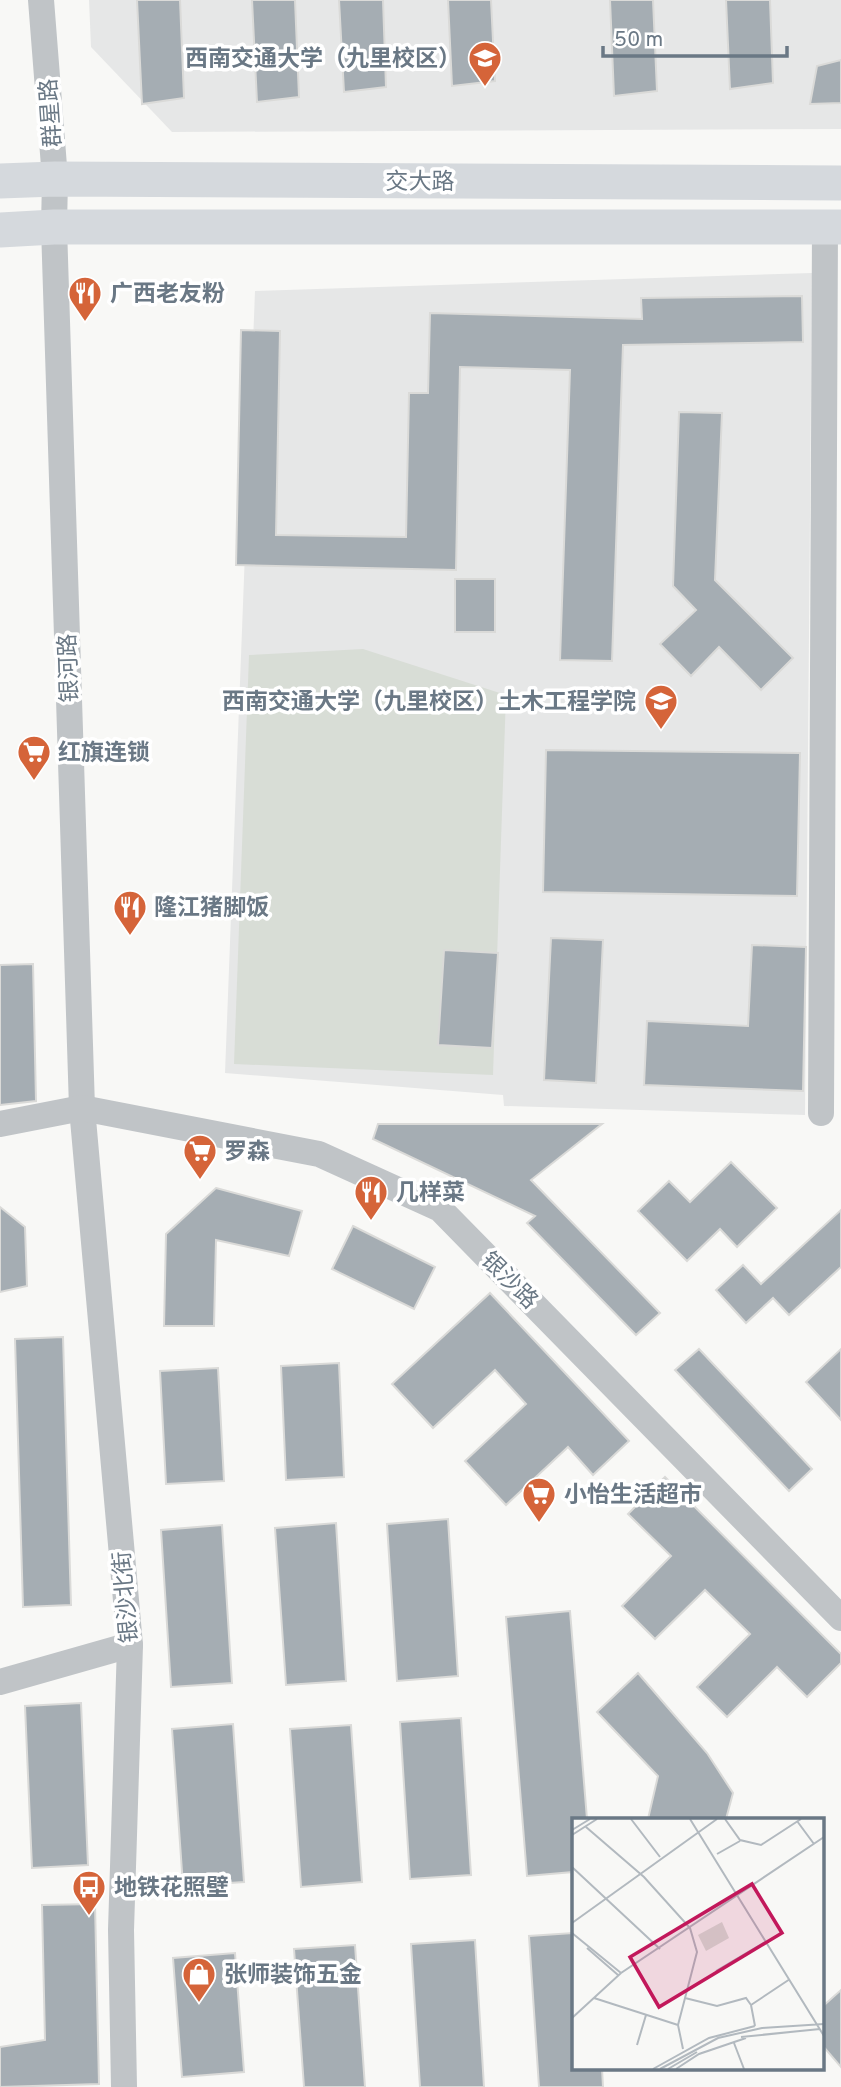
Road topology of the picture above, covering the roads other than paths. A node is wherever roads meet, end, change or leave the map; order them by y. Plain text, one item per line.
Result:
1 (41, 0) edge
2 (55, 179) junction
3 (0, 181) edge
4 (841, 183) edge
5 (54, 227) junction
6 (833, 227) edge
7 (0, 230) edge
8 (82, 1108) junction
9 (821, 1112) dead end
10 (0, 1124) edge
11 (841, 1618) edge
12 (130, 1645) junction
13 (0, 1682) edge
14 (124, 2087) edge

1 - 2 street, 群星路
2 - 3 main road, 交大路
2 - 4 main road, 交大路
2 - 5 street, 群星路
5 - 6 main road, 交大路
5 - 7 main road, 交大路
5 - 8 street, 银河路
6 - 9 street
8 - 10 street
8 - 11 street, 银沙路
8 - 12 street, 银沙北街
12 - 13 street
12 - 14 street, 银沙北街

